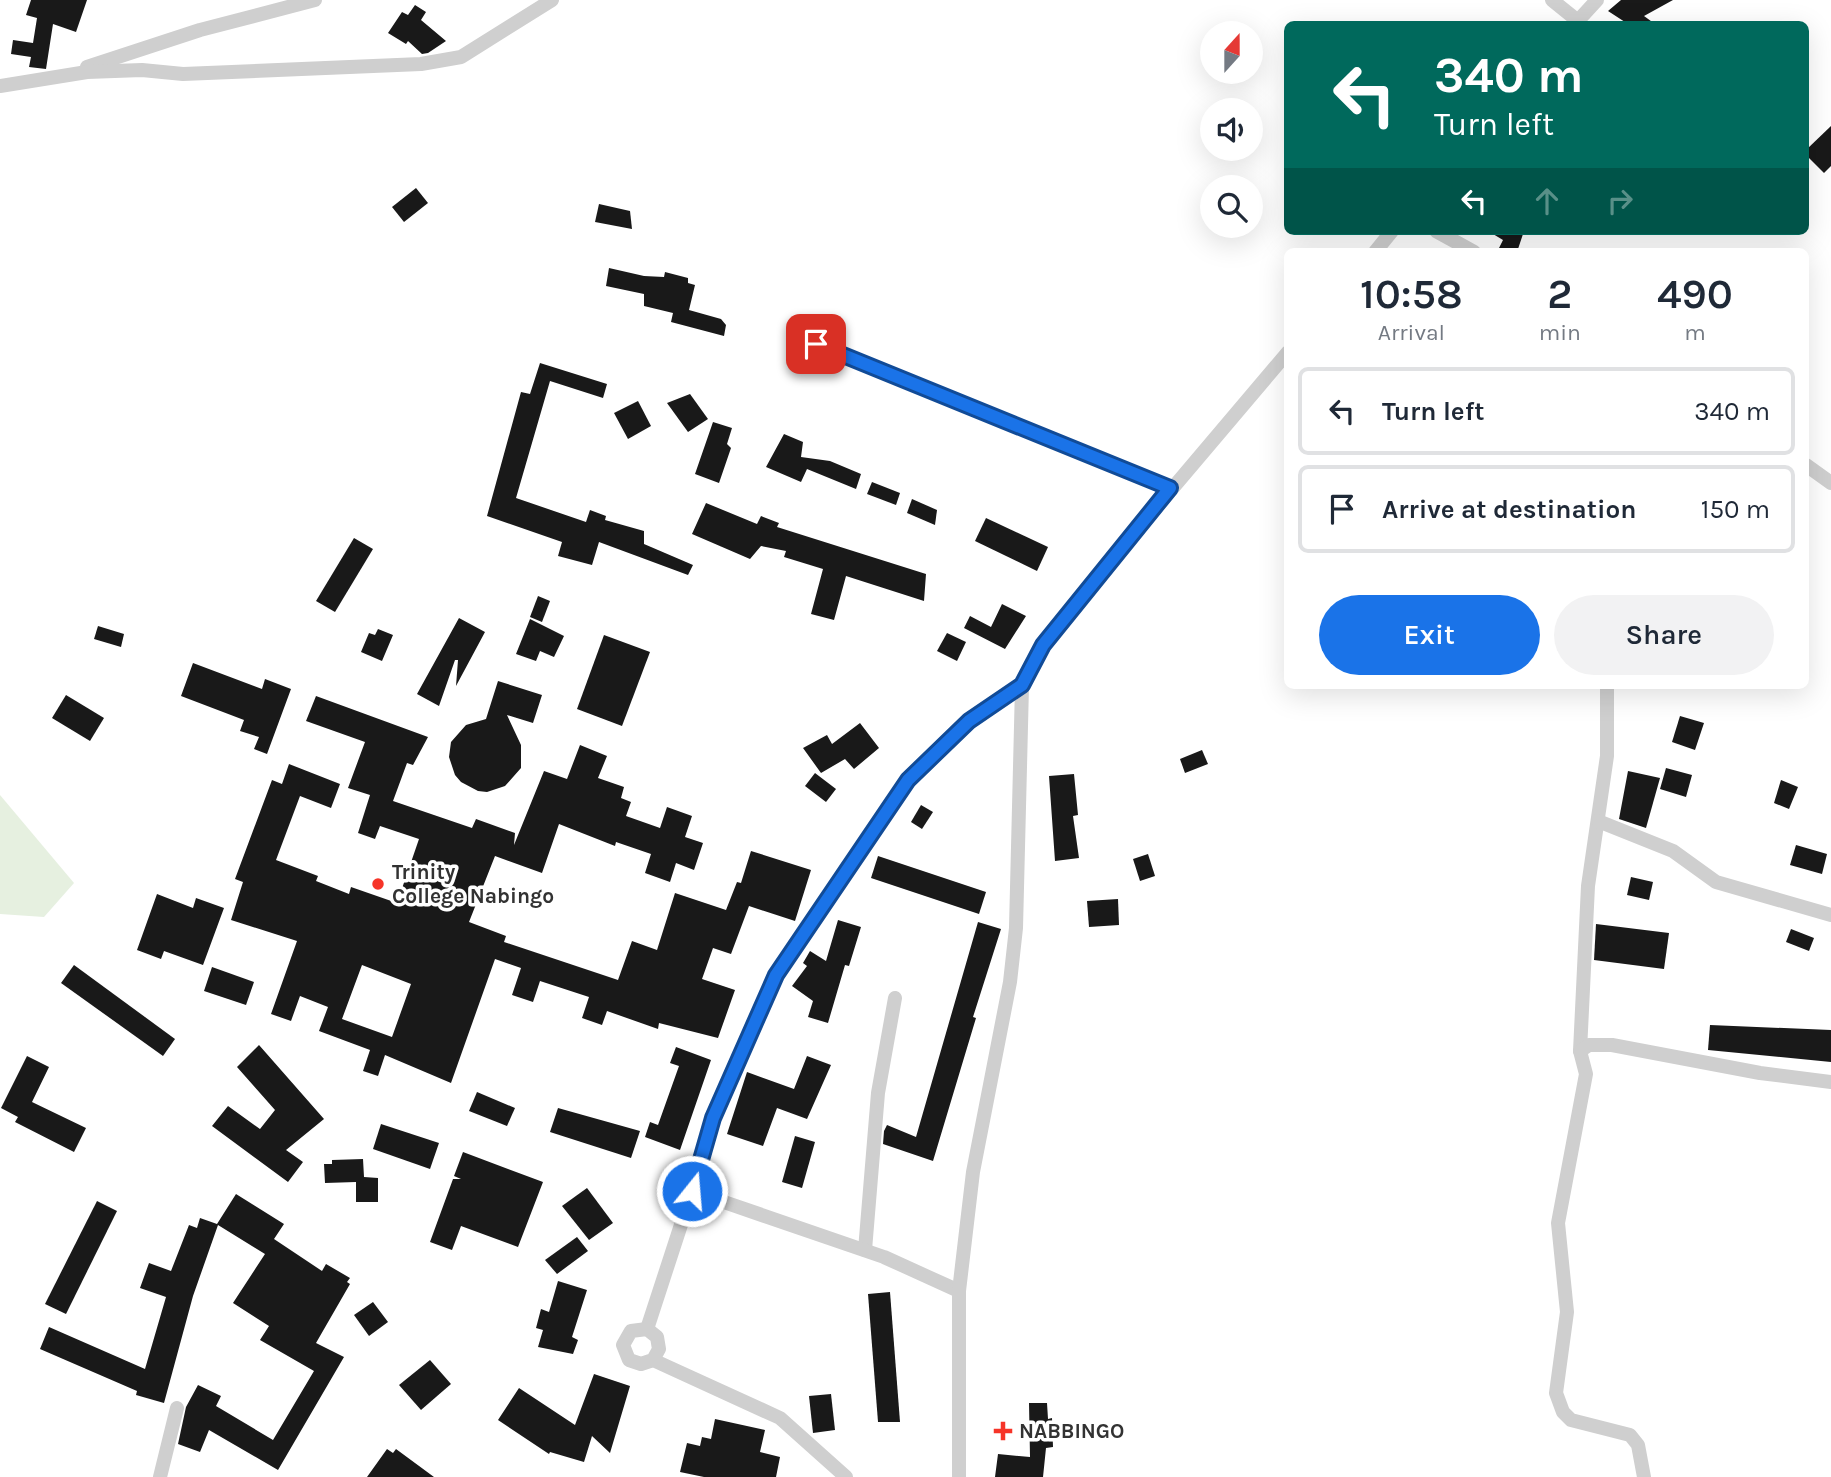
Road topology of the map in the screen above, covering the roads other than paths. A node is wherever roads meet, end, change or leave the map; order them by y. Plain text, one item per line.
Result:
1 (315, 0) edge
2 (525, 0) edge
3 (552, 0) edge
4 (1552, 0) edge
5 (1597, 0) edge
6 (536, 11) junction
7 (1576, 21) edge
8 (1578, 21) edge
9 (56, 77) junction
10 (0, 86) edge
11 (1443, 235) edge
12 (1467, 248) edge
13 (816, 344) dead end
14 (1284, 357) edge
15 (1809, 467) edge
16 (1831, 483) edge
17 (1170, 488) junction
18 (1022, 685) junction
19 (1607, 689) edge
20 (1598, 821) junction
21 (1831, 915) edge
22 (895, 998) dead end
23 (1580, 1051) junction
24 (1831, 1082) edge
25 (692, 1191) junction
26 (865, 1250) junction
27 (959, 1291) junction
28 (647, 1329) junction
29 (653, 1360) junction
30 (177, 1408) dead end
31 (160, 1477) edge
32 (846, 1477) edge
33 (959, 1477) edge
34 (1644, 1477) edge

1 - 9 street
2 - 6 street
3 - 6 street
4 - 7 street
5 - 8 street
6 - 9 street
9 - 10 street
11 - 12 street
13 - 17 street
14 - 17 street
15 - 16 street
17 - 18 street
18 - 25 street
18 - 27 street
19 - 20 street
20 - 21 street
20 - 23 street
22 - 26 street
23 - 24 street
23 - 34 street
25 - 26 street
25 - 28 street
26 - 27 street
27 - 33 street
28 - 29 street
28 - 29 street
29 - 32 street
30 - 31 street

